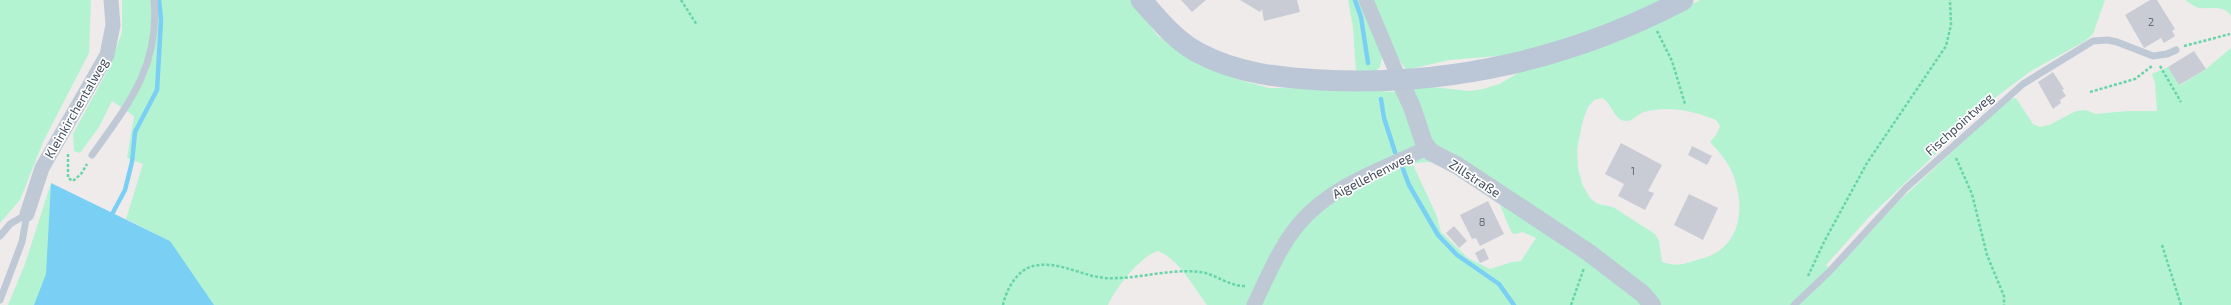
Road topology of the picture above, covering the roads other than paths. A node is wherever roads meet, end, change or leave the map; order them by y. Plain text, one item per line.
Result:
1 (111, 0) edge
2 (154, 0) edge
3 (1141, 0) edge
4 (1366, 0) edge
5 (1683, 0) edge
6 (2176, 50) road end
7 (1400, 81) junction
8 (1427, 148) junction
9 (92, 155) road end
10 (27, 214) junction
11 (0, 236) edge
12 (0, 300) edge
13 (1254, 305) edge
14 (1652, 305) edge
15 (1794, 305) edge

1 - 10 street, Kleinkirchentalweg
2 - 9 lane
3 - 7 main road
4 - 7 street
5 - 7 main road
6 - 15 lane, Fischpointweg
7 - 8 street
8 - 13 street, Aigellehenweg
8 - 14 street, Zillstraße
10 - 11 lane
10 - 12 lane, Kleinkirchentalweg

